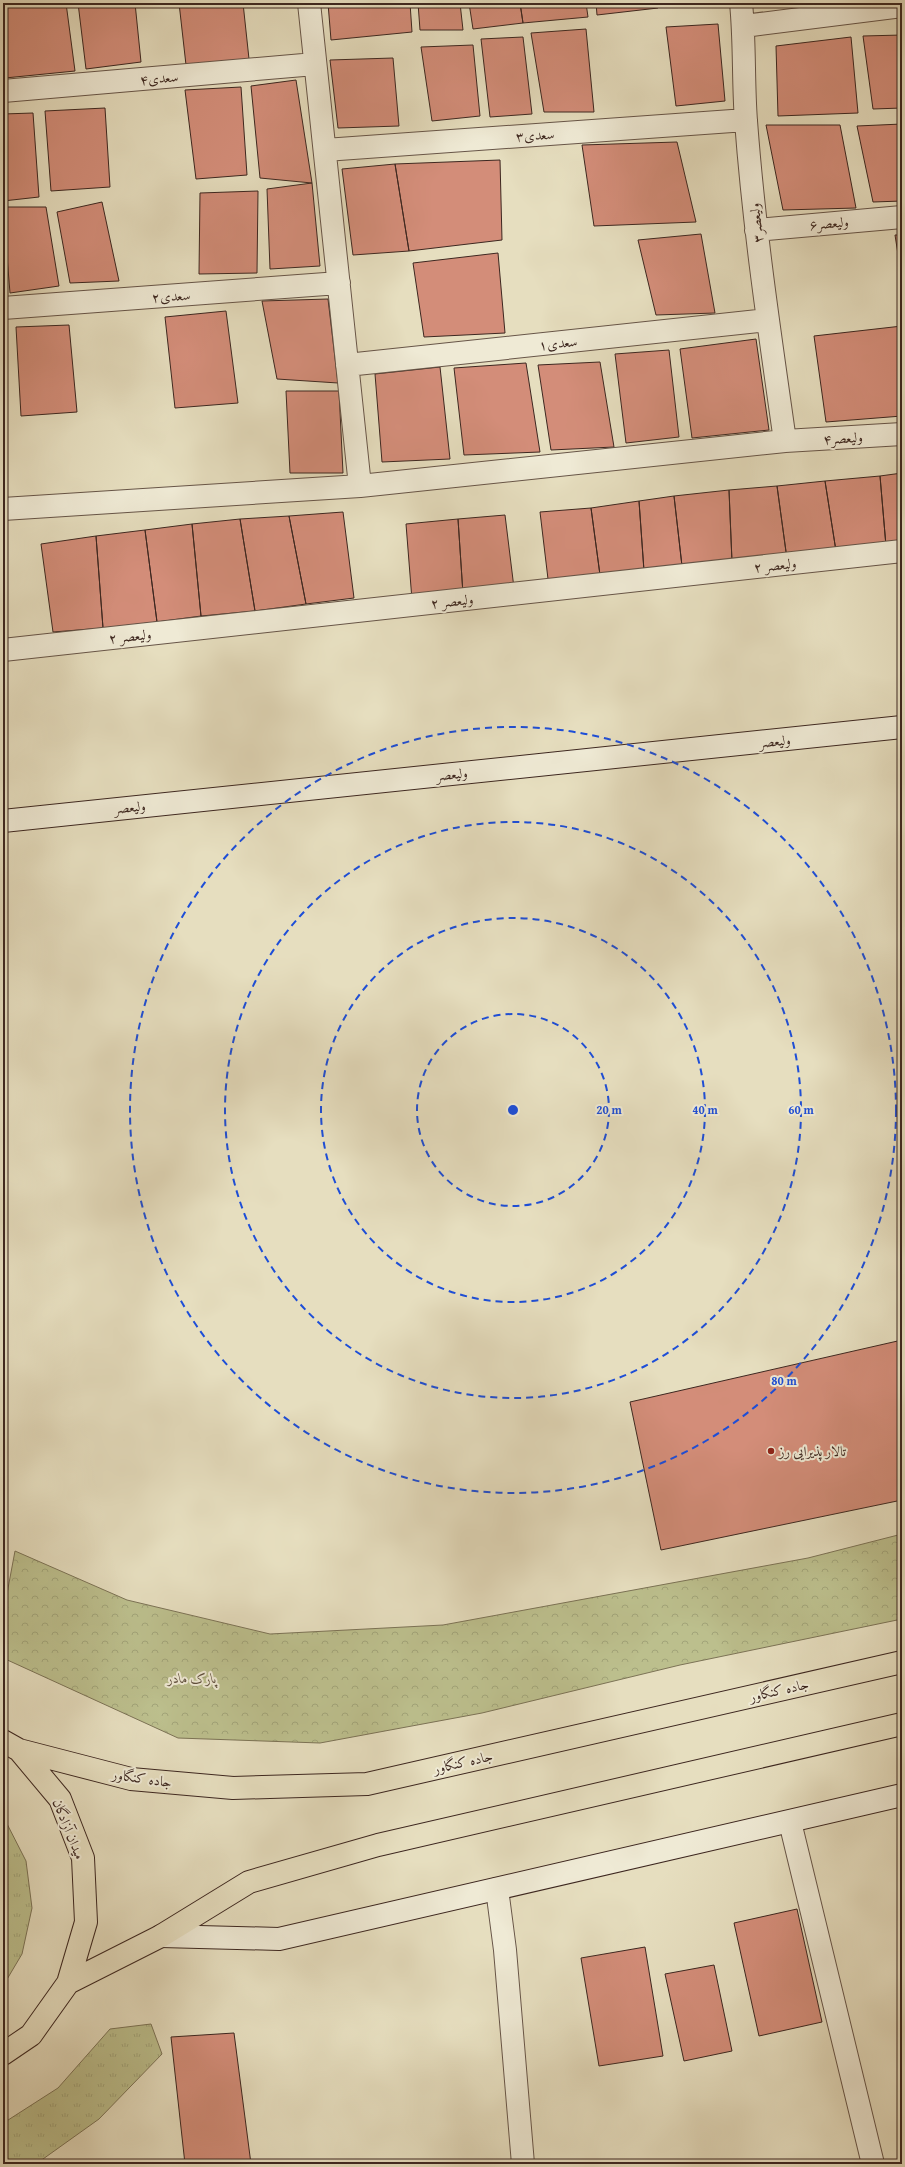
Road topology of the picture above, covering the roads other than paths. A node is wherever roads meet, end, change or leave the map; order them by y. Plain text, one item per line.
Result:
1 (309, 3) edge
2 (741, 3) edge
3 (902, 6) edge
4 (744, 26) junction
5 (315, 64) junction
6 (3, 91) edge
7 (746, 120) junction
8 (324, 150) junction
9 (902, 217) edge
10 (756, 230) junction
11 (339, 283) junction
12 (3, 308) edge
13 (768, 320) junction
14 (347, 365) junction
15 (902, 434) edge
16 (785, 441) junction
17 (360, 486) junction
18 (3, 509) edge
19 (902, 551) edge
20 (3, 650) edge
21 (902, 727) edge
22 (3, 821) edge
23 (902, 1662) edge
24 (902, 1724) edge
25 (11, 1745) edge
26 (902, 1795) edge
27 (790, 1822) junction
28 (497, 1889) junction
29 (160, 1936) junction
30 (68, 1983) junction
31 (3, 2054) edge
32 (523, 2164) edge
33 (873, 2164) edge

1 - 5 street
2 - 4 street, ولیعصر۳
3 - 4 street
4 - 7 street, ولیعصر۳
5 - 6 street, سعدی۴
5 - 8 street
7 - 8 street, سعدی۳
7 - 10 street, ولیعصر۳
8 - 11 street
9 - 10 street, ولیعصر۶
10 - 13 street, ولیعصر۳
11 - 12 street, سعدی۲
11 - 14 street
13 - 14 street, سعدی۱
13 - 16 street, ولیعصر۳
14 - 17 street
15 - 16 street, ولیعصر۴
16 - 17 street, ولیعصر۴
17 - 18 street, ولیعصر۴
19 - 20 street, ولیعصر ۲
21 - 22 street, ولیعصر
23 - 25 main road, جاده کنگاور
24 - 29 main road
25 - 30 main road, میدان آزادگان
26 - 27 street
27 - 28 street
27 - 33 street
28 - 29 street
28 - 32 street
29 - 30 main road
30 - 31 main road, میدان آزادگان

